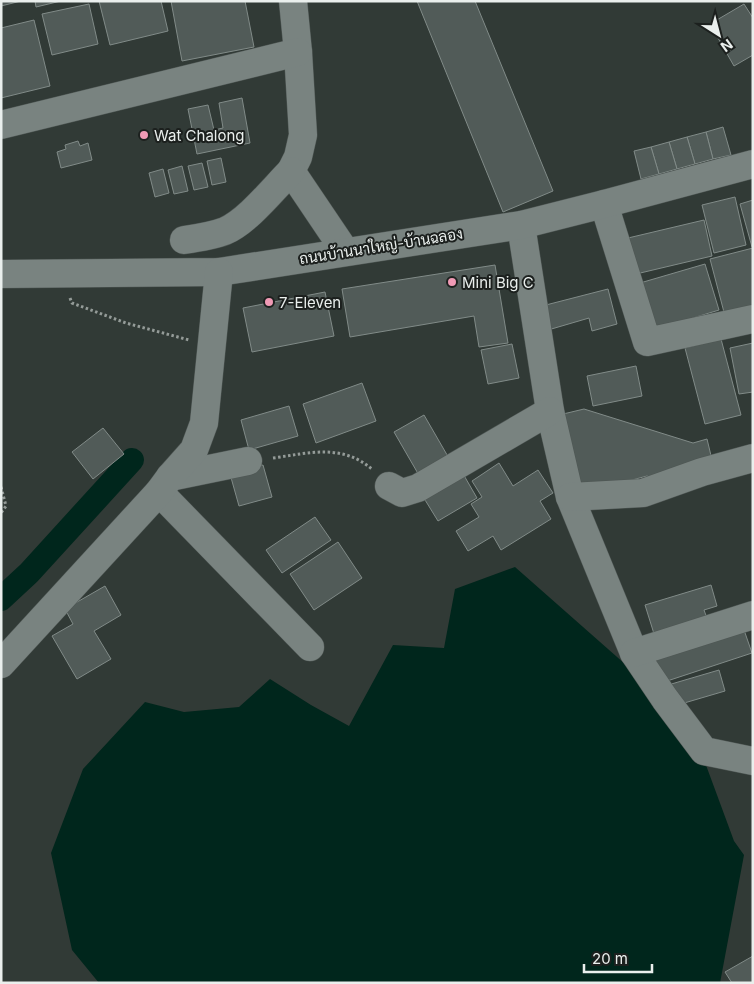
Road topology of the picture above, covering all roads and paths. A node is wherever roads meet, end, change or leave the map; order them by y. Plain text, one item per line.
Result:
1 (293, 1) edge
2 (298, 52) junction
3 (1, 125) edge
4 (753, 164) edge
5 (291, 171) junction
6 (604, 204) junction
7 (521, 225) junction
8 (184, 240) dead end
9 (345, 252) junction
10 (219, 272) junction
11 (1, 274) edge
12 (59, 274) junction
13 (753, 319) edge
14 (212, 346) junction
15 (550, 410) junction
16 (753, 458) edge
17 (248, 461) joint
18 (164, 485) junction
19 (389, 486) joint
20 (1, 487) edge
21 (570, 497) junction
22 (1, 513) edge
23 (753, 615) edge
24 (310, 646) dead end
25 (634, 653) junction
26 (1, 664) edge
27 (753, 761) edge

1 - 2 street
2 - 3 street
2 - 5 street
4 - 6 street, ถนนบ้านนาใหญ่-บ้านฉลอง
5 - 8 street
5 - 9 street
6 - 7 street, ถนนบ้านนาใหญ่-บ้านฉลอง
6 - 13 street
7 - 9 street, ถนนบ้านนาใหญ่-บ้านฉลอง
7 - 15 street
9 - 10 street, ถนนบ้านนาใหญ่-บ้านฉลอง
10 - 12 street, ถนนบ้านนาใหญ่-บ้านฉลอง
10 - 14 street
11 - 12 street, ถนนบ้านนาใหญ่-บ้านฉลอง
12 - 14 path
14 - 18 street
15 - 19 street
15 - 21 street
16 - 21 street
17 - 18 street
17 - 19 path
18 - 24 street
18 - 26 street
20 - 22 path
21 - 25 street
23 - 25 street
25 - 27 street

